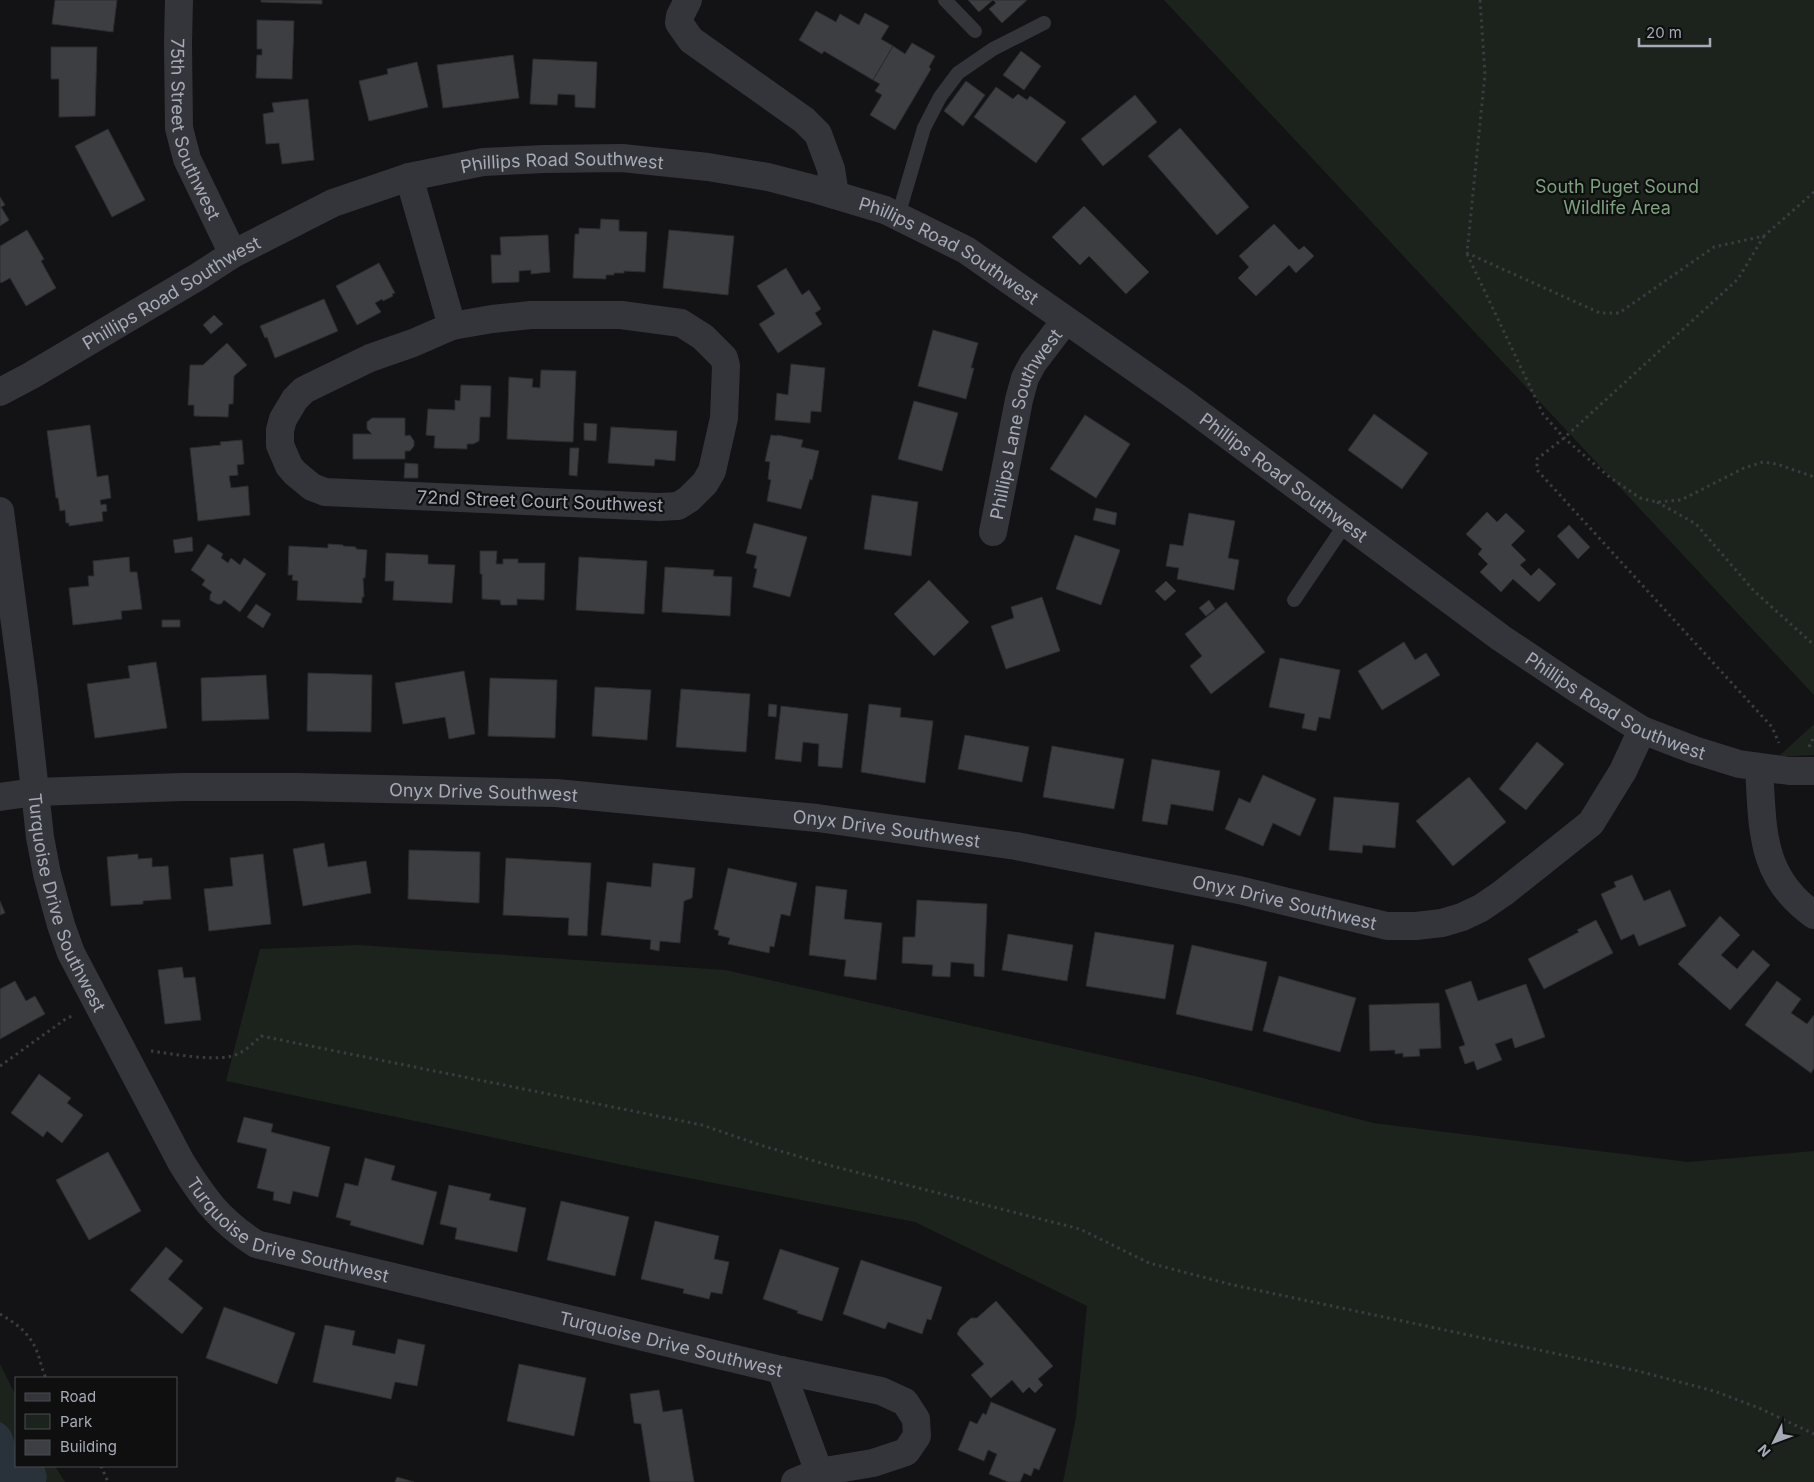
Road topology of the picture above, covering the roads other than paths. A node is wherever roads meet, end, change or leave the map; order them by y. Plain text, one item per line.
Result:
1 (179, 0) edge
2 (945, 0) edge
3 (684, 8) edge
4 (1044, 22) dead end
5 (974, 31) dead end
6 (409, 178) junction
7 (835, 195) junction
8 (898, 216) junction
9 (233, 254) junction
10 (1065, 321) junction
11 (452, 326) junction
12 (0, 392) edge
13 (0, 511) edge
14 (1346, 523) junction
15 (993, 532) dead end
16 (1294, 600) dead end
17 (6, 603) edge
18 (1642, 730) junction
19 (1759, 768) junction
20 (1802, 771) edge
21 (35, 792) junction
22 (0, 797) edge
23 (1814, 915) edge
24 (781, 1370) junction
25 (807, 1477) edge

1 - 9 street, 75th Street Southwest
2 - 5 lane
3 - 7 street
4 - 8 lane
6 - 7 street, Phillips Road Southwest
6 - 9 street, Phillips Road Southwest
6 - 11 street
7 - 8 street, Phillips Road Southwest
8 - 10 street, Phillips Road Southwest
9 - 12 street, Phillips Road Southwest
10 - 14 street, Phillips Road Southwest
10 - 15 street, Phillips Lane Southwest
11 - 11 street, 72nd Street Court Southwest
13 - 17 street, Turquoise Drive Southwest
14 - 16 lane
14 - 18 street, Phillips Road Southwest
17 - 21 street, Turquoise Drive Southwest
18 - 19 street, Phillips Road Southwest
18 - 21 street, Onyx Drive Southwest
19 - 20 street, Phillips Road Southwest
19 - 23 street
21 - 22 street, Onyx Drive Southwest
21 - 24 street, Turquoise Drive Southwest
24 - 25 street
24 - 25 street, Turquoise Drive Southwest

